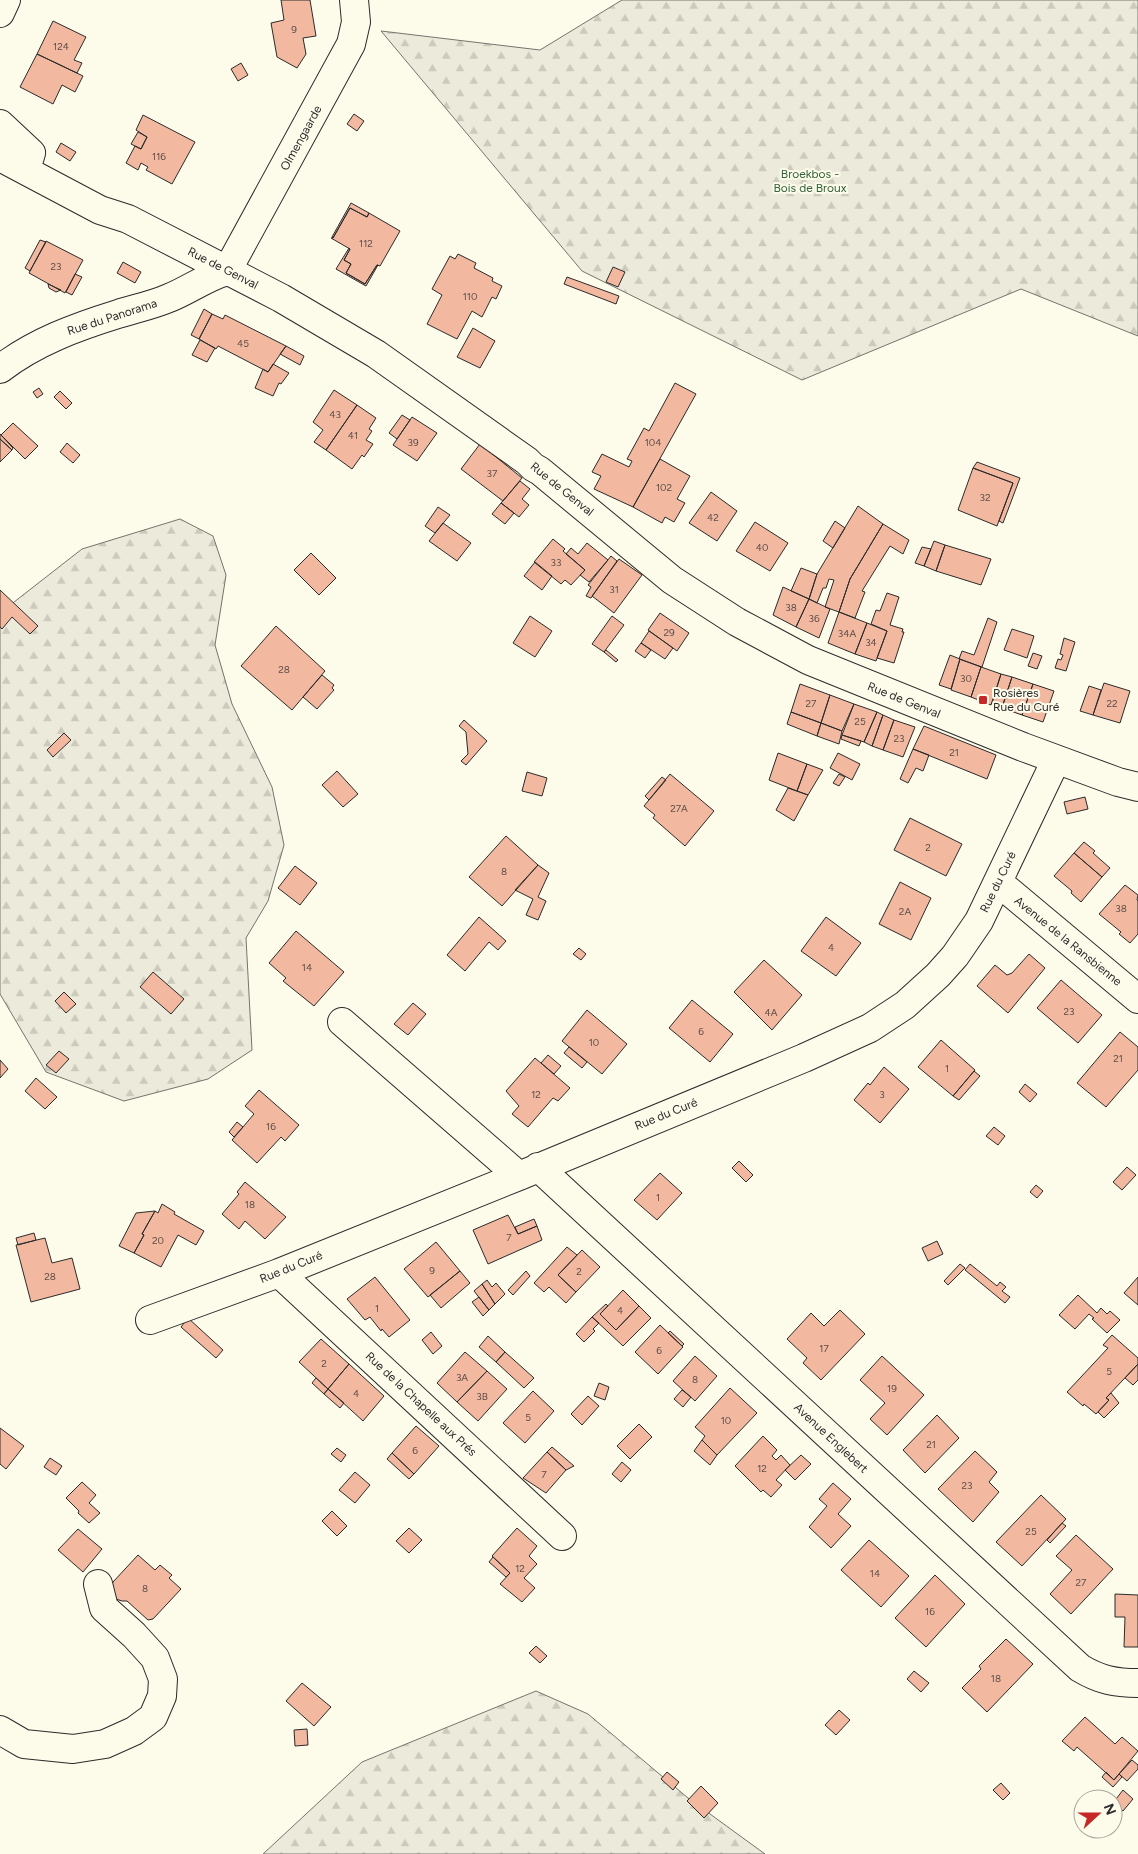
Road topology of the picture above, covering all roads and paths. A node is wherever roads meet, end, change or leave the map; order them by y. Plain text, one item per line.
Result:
1 (6, 0) edge
2 (354, 0) edge
3 (0, 12) edge
4 (0, 124) edge
5 (0, 157) edge
6 (26, 170) junction
7 (227, 270) junction
8 (0, 369) edge
9 (1056, 760) junction
10 (1138, 786) edge
11 (998, 882) junction
12 (1138, 999) edge
13 (342, 1022) dead end
14 (529, 1171) junction
15 (279, 1273) junction
16 (150, 1320) dead end
17 (562, 1536) dead end
18 (98, 1584) dead end
19 (1138, 1684) edge
20 (0, 1730) edge

1 - 3 street
2 - 7 street, Olmengaarde
4 - 6 street
5 - 6 street, Rue de Genval
6 - 7 street, Rue de Genval
7 - 8 street, Rue du Panorama
7 - 9 street, Rue de Genval
9 - 10 street, Rue de Genval
9 - 11 street, Rue du Curé
11 - 12 street, Avenue de la Ransbienne
11 - 14 street, Rue du Curé
13 - 14 street, Avenue Englebert
14 - 15 street, Rue du Curé
14 - 19 street, Avenue Englebert
15 - 16 street, Rue du Curé
15 - 17 street, Rue de la Chapelle aux Prés
18 - 20 street

